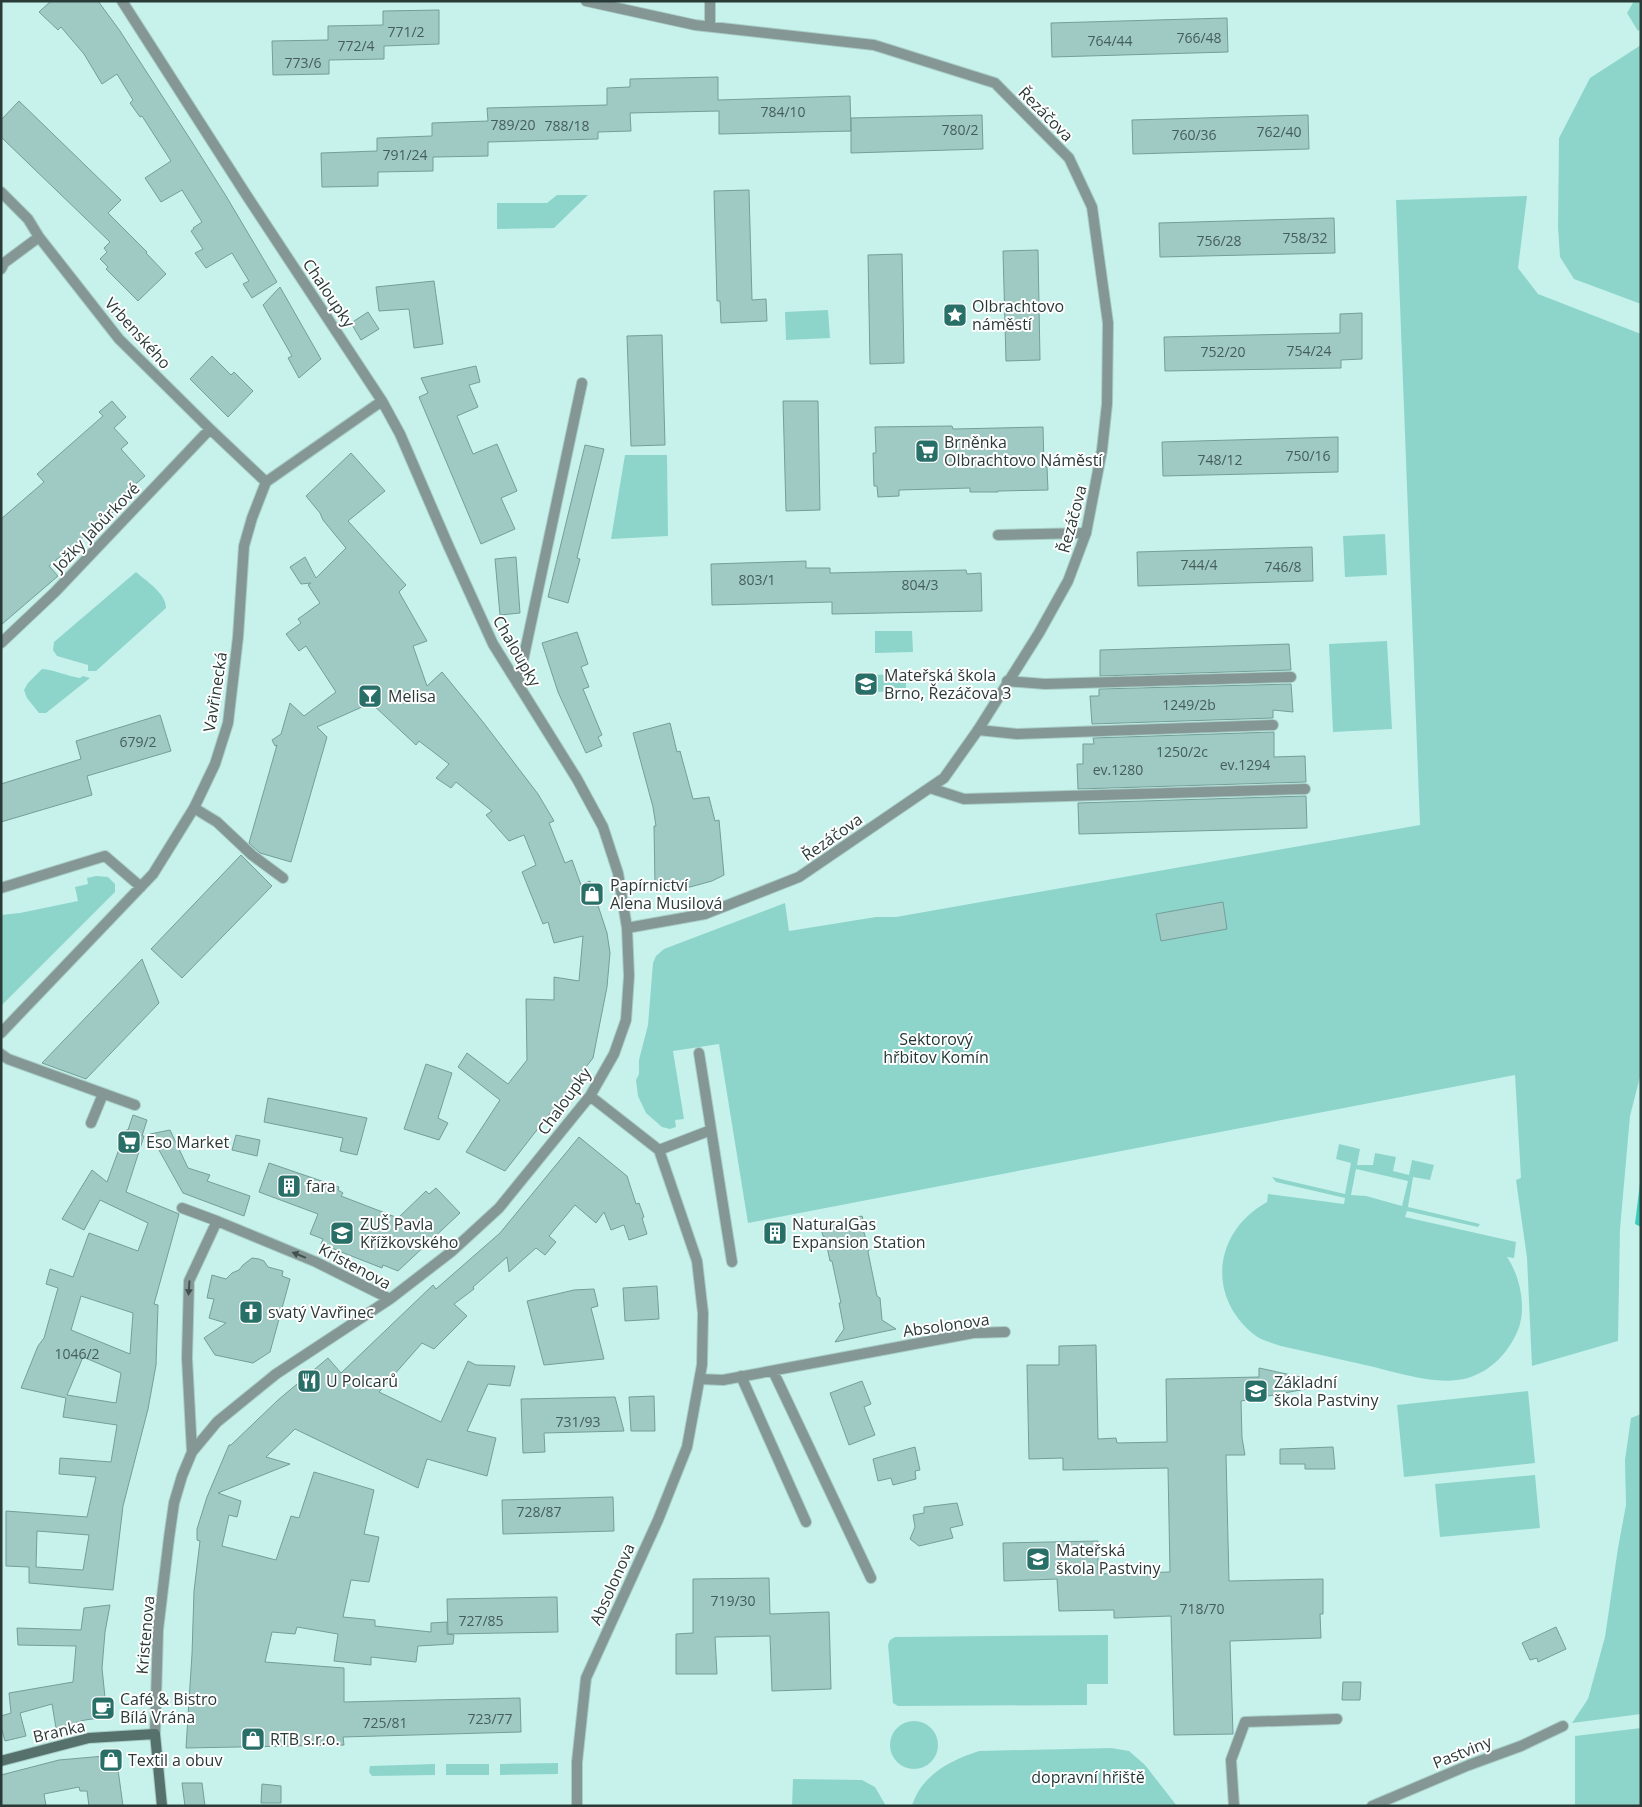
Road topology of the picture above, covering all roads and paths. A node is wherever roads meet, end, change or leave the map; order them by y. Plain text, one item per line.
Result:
1 (122, 1) edge
2 (586, 1) edge
3 (710, 1) edge
4 (710, 26) junction
5 (1, 192) edge
6 (39, 238) junction
7 (1, 269) edge
8 (582, 383) dead end
9 (382, 400) junction
10 (210, 429) junction
11 (266, 482) junction
12 (1086, 533) junction
13 (998, 535) dead end
14 (1, 643) edge
15 (1292, 677) dead end
16 (1008, 681) junction
17 (518, 684) junction
18 (1273, 725) dead end
19 (978, 730) junction
20 (930, 788) junction
21 (1305, 789) dead end
22 (194, 808) junction
23 (283, 878) dead end
24 (141, 887) junction
25 (1, 888) edge
26 (627, 928) junction
27 (1, 1034) edge
28 (699, 1053) dead end
29 (1, 1054) edge
30 (103, 1094) junction
31 (590, 1096) junction
32 (135, 1105) dead end
33 (91, 1123) dead end
34 (711, 1130) junction
35 (659, 1150) junction
36 (182, 1208) dead end
37 (217, 1221) junction
38 (732, 1262) dead end
39 (390, 1299) junction
40 (1005, 1332) dead end
41 (773, 1371) junction
42 (741, 1376) junction
43 (700, 1379) junction
44 (192, 1452) junction
45 (806, 1522) dead end
46 (871, 1578) dead end
47 (1338, 1719) dead end
48 (1563, 1726) dead end
49 (155, 1734) junction
50 (1, 1761) edge
51 (162, 1806) edge
52 (577, 1806) edge
53 (1234, 1806) edge
54 (1372, 1806) edge

1 - 9 street, Chaloupky
2 - 4 street, Řezáčova
3 - 4 street
4 - 12 street, Řezáčova
5 - 6 street, Vrbenského
6 - 7 street
6 - 10 street, Vrbenského
8 - 17 street
9 - 11 street
9 - 17 street, Chaloupky
10 - 11 street, Vrbenského
10 - 14 street, Jožky Jabůrkové
11 - 22 street, Vavřinecká
12 - 13 street
12 - 16 street, Řezáčova
15 - 16 street
16 - 19 street, Řezáčova
17 - 26 street, Chaloupky
18 - 19 street
19 - 20 street, Řezáčova
20 - 21 street
20 - 26 street, Řezáčova
22 - 23 street
22 - 24 street, Vavřinecká
24 - 25 street
24 - 27 street, Vavřinecká
26 - 31 street, Chaloupky
28 - 34 street
29 - 30 street
30 - 32 street
30 - 33 street
31 - 35 street
31 - 39 street, Chaloupky
34 - 35 street
34 - 38 street
35 - 43 street, Absolonova
36 - 37 street, Kristenova
39 -> 37 street, Kristenova
37 -> 44 street, Kristenova
39 - 44 street, Kristenova
40 - 41 street, Absolonova
41 - 42 street, Absolonova
41 - 46 street
42 - 43 street, Absolonova
42 - 45 street
43 - 52 street, Absolonova
44 - 49 street, Kristenova
47 - 53 street
48 - 54 street, Pastviny
49 - 50 street, Branka
49 - 51 street

